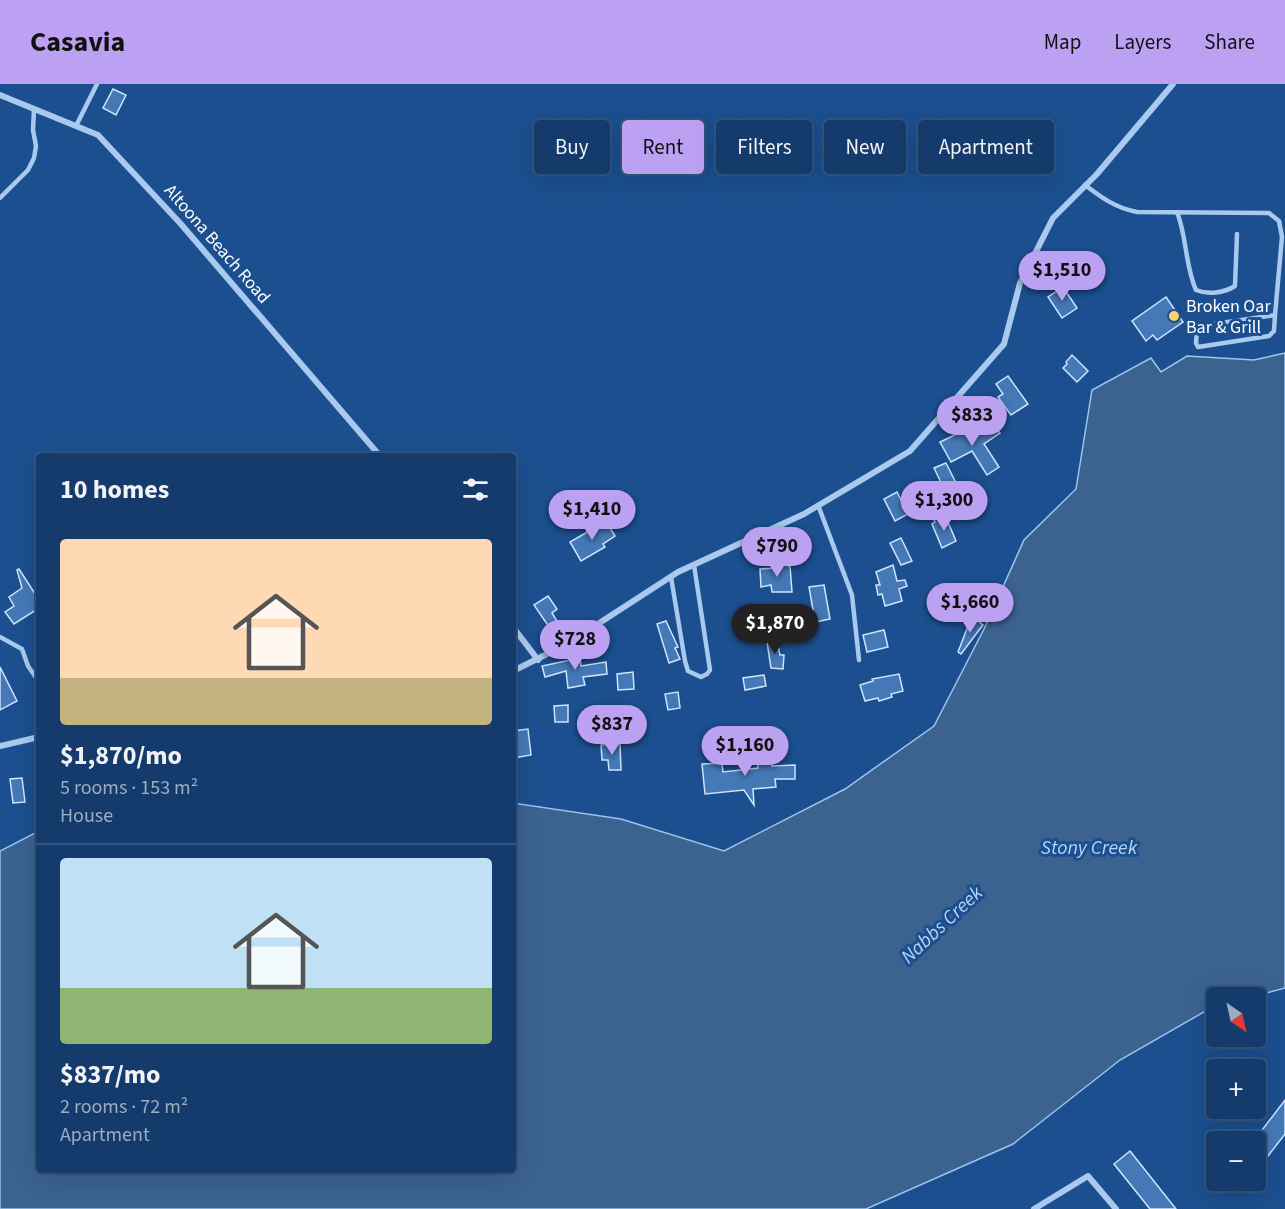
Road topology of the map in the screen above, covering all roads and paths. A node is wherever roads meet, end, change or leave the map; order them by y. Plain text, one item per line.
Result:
1 (97, 84) edge
2 (1173, 84) edge
3 (0, 95) edge
4 (34, 109) junction
5 (76, 126) junction
6 (1085, 185) junction
7 (0, 198) edge
8 (1177, 212) junction
9 (1237, 234) dead end
10 (1284, 236) edge
11 (1275, 315) junction
12 (377, 453) edge
13 (818, 505) junction
14 (694, 565) junction
15 (671, 577) junction
16 (516, 631) edge
17 (0, 637) edge
18 (538, 660) junction
19 (859, 660) dead end
20 (516, 670) edge
21 (36, 678) edge
22 (36, 738) edge
23 (0, 746) edge
24 (1034, 1209) edge
25 (1116, 1209) edge

1 - 5 lane
2 - 6 street
3 - 4 street, Altoona Beach Road
4 - 5 street, Altoona Beach Road
4 - 7 lane
5 - 12 street, Altoona Beach Road
6 - 8 lane
6 - 13 street
8 - 9 lane
8 - 10 lane
10 - 11 lane
11 - 11 lane
13 - 14 street
13 - 19 lane
14 - 15 street
14 - 15 lane
15 - 18 street
16 - 18 street
17 - 21 lane
18 - 20 street
22 - 23 street
24 - 25 street

